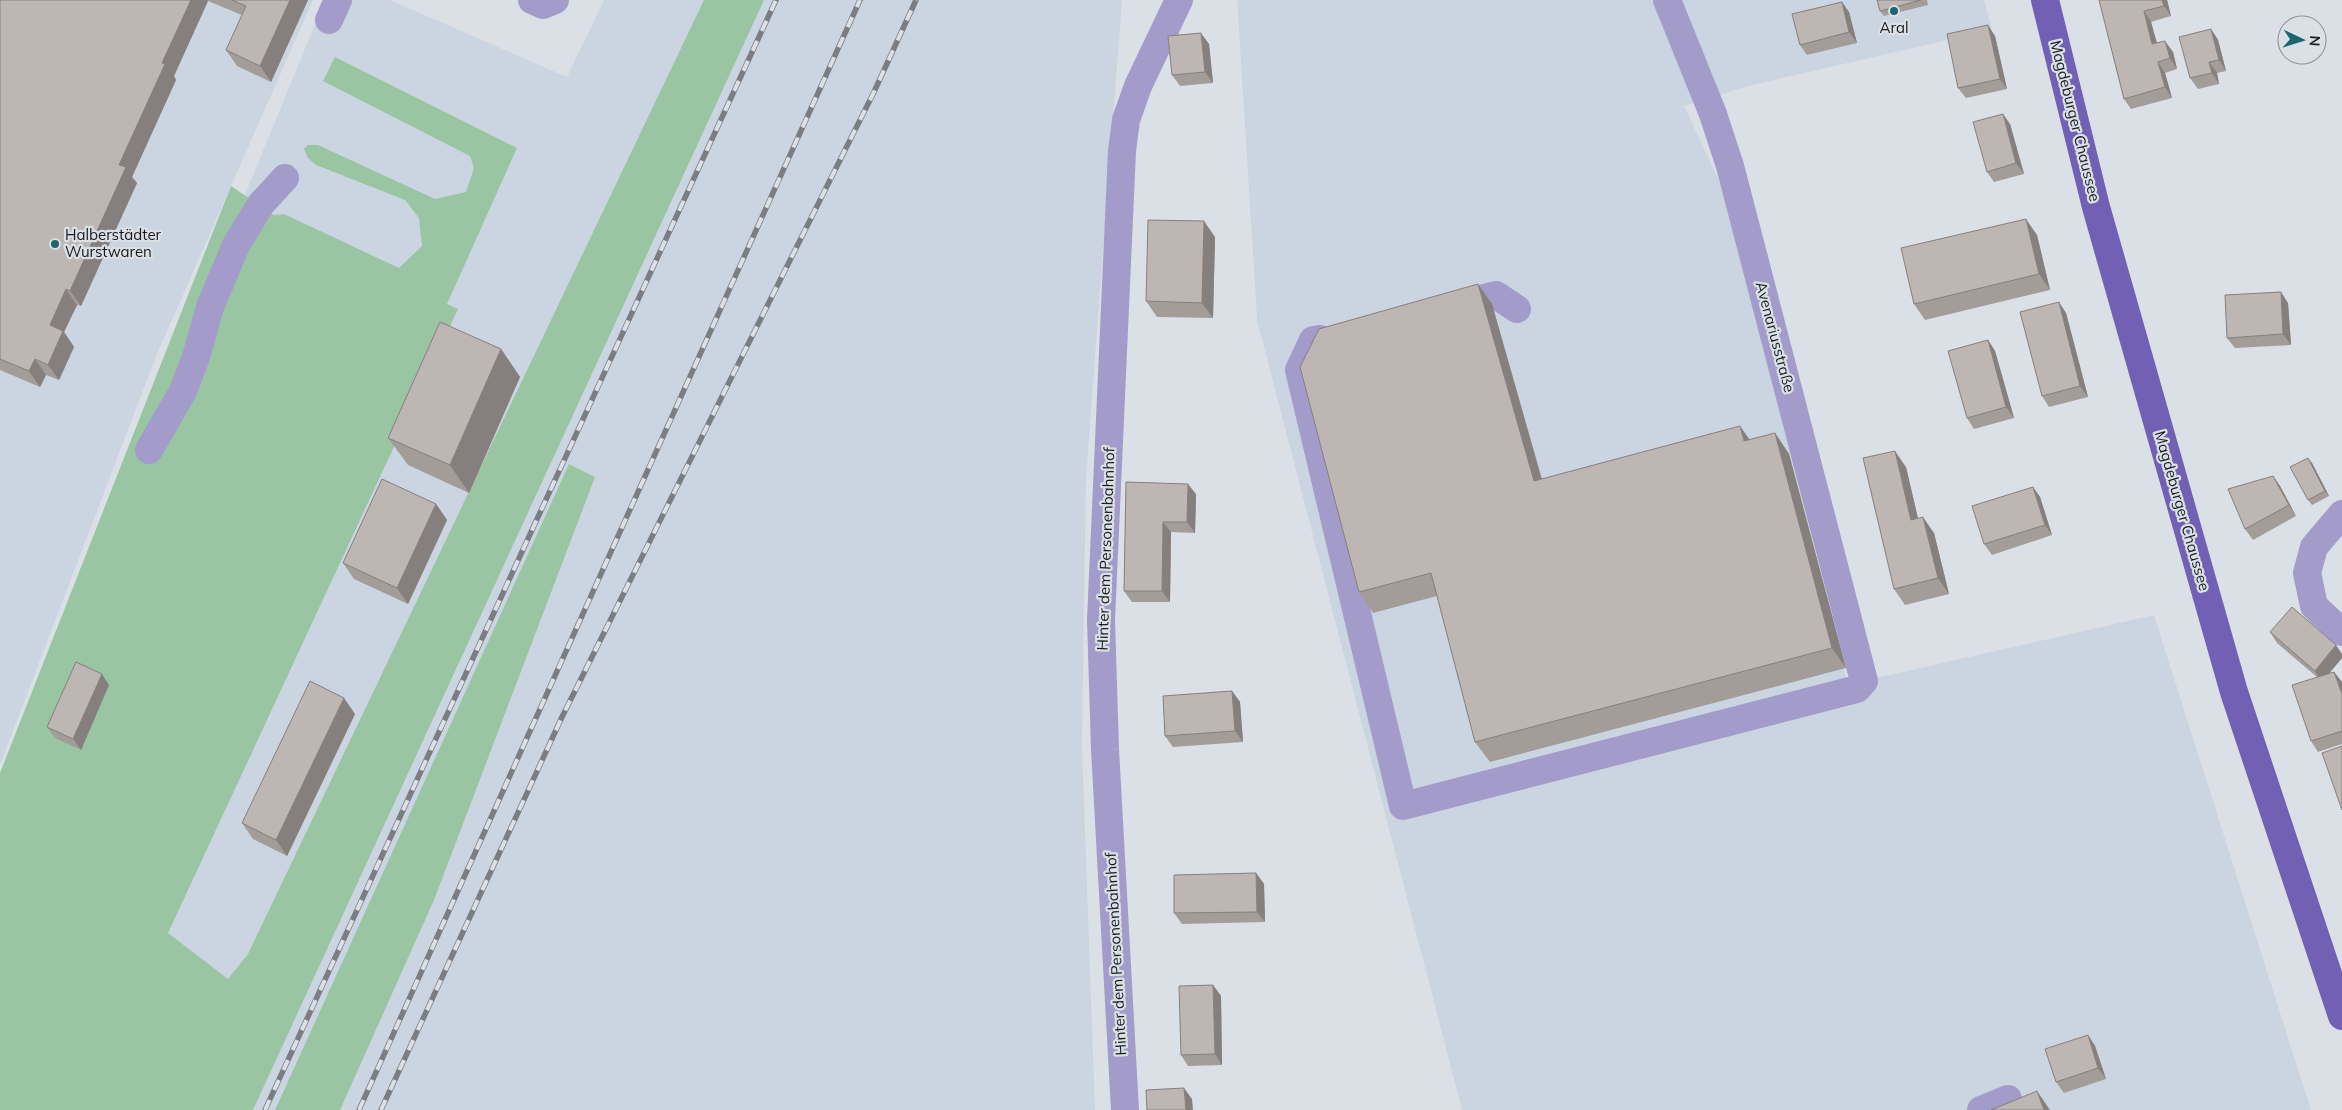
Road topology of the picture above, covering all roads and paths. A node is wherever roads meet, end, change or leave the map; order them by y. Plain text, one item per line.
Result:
1 (532, 0) edge
2 (555, 0) edge
3 (1180, 0) edge
4 (1667, 0) edge
5 (2045, 0) edge
6 (285, 178) dead end
7 (1517, 309) dead end
8 (1428, 312) edge
9 (1342, 333) edge
10 (149, 450) dead end
11 (2342, 514) edge
12 (2342, 632) edge
13 (2342, 1016) edge
14 (2008, 1098) dead end
15 (1125, 1110) edge
16 (1981, 1110) edge

1 - 2 street
3 - 15 street, Hinter dem Personenbahnhof
4 - 9 street, Avenariusstraße
5 - 13 main road, Magdeburger Chaussee
6 - 10 street
7 - 8 street
11 - 12 street
14 - 16 street

